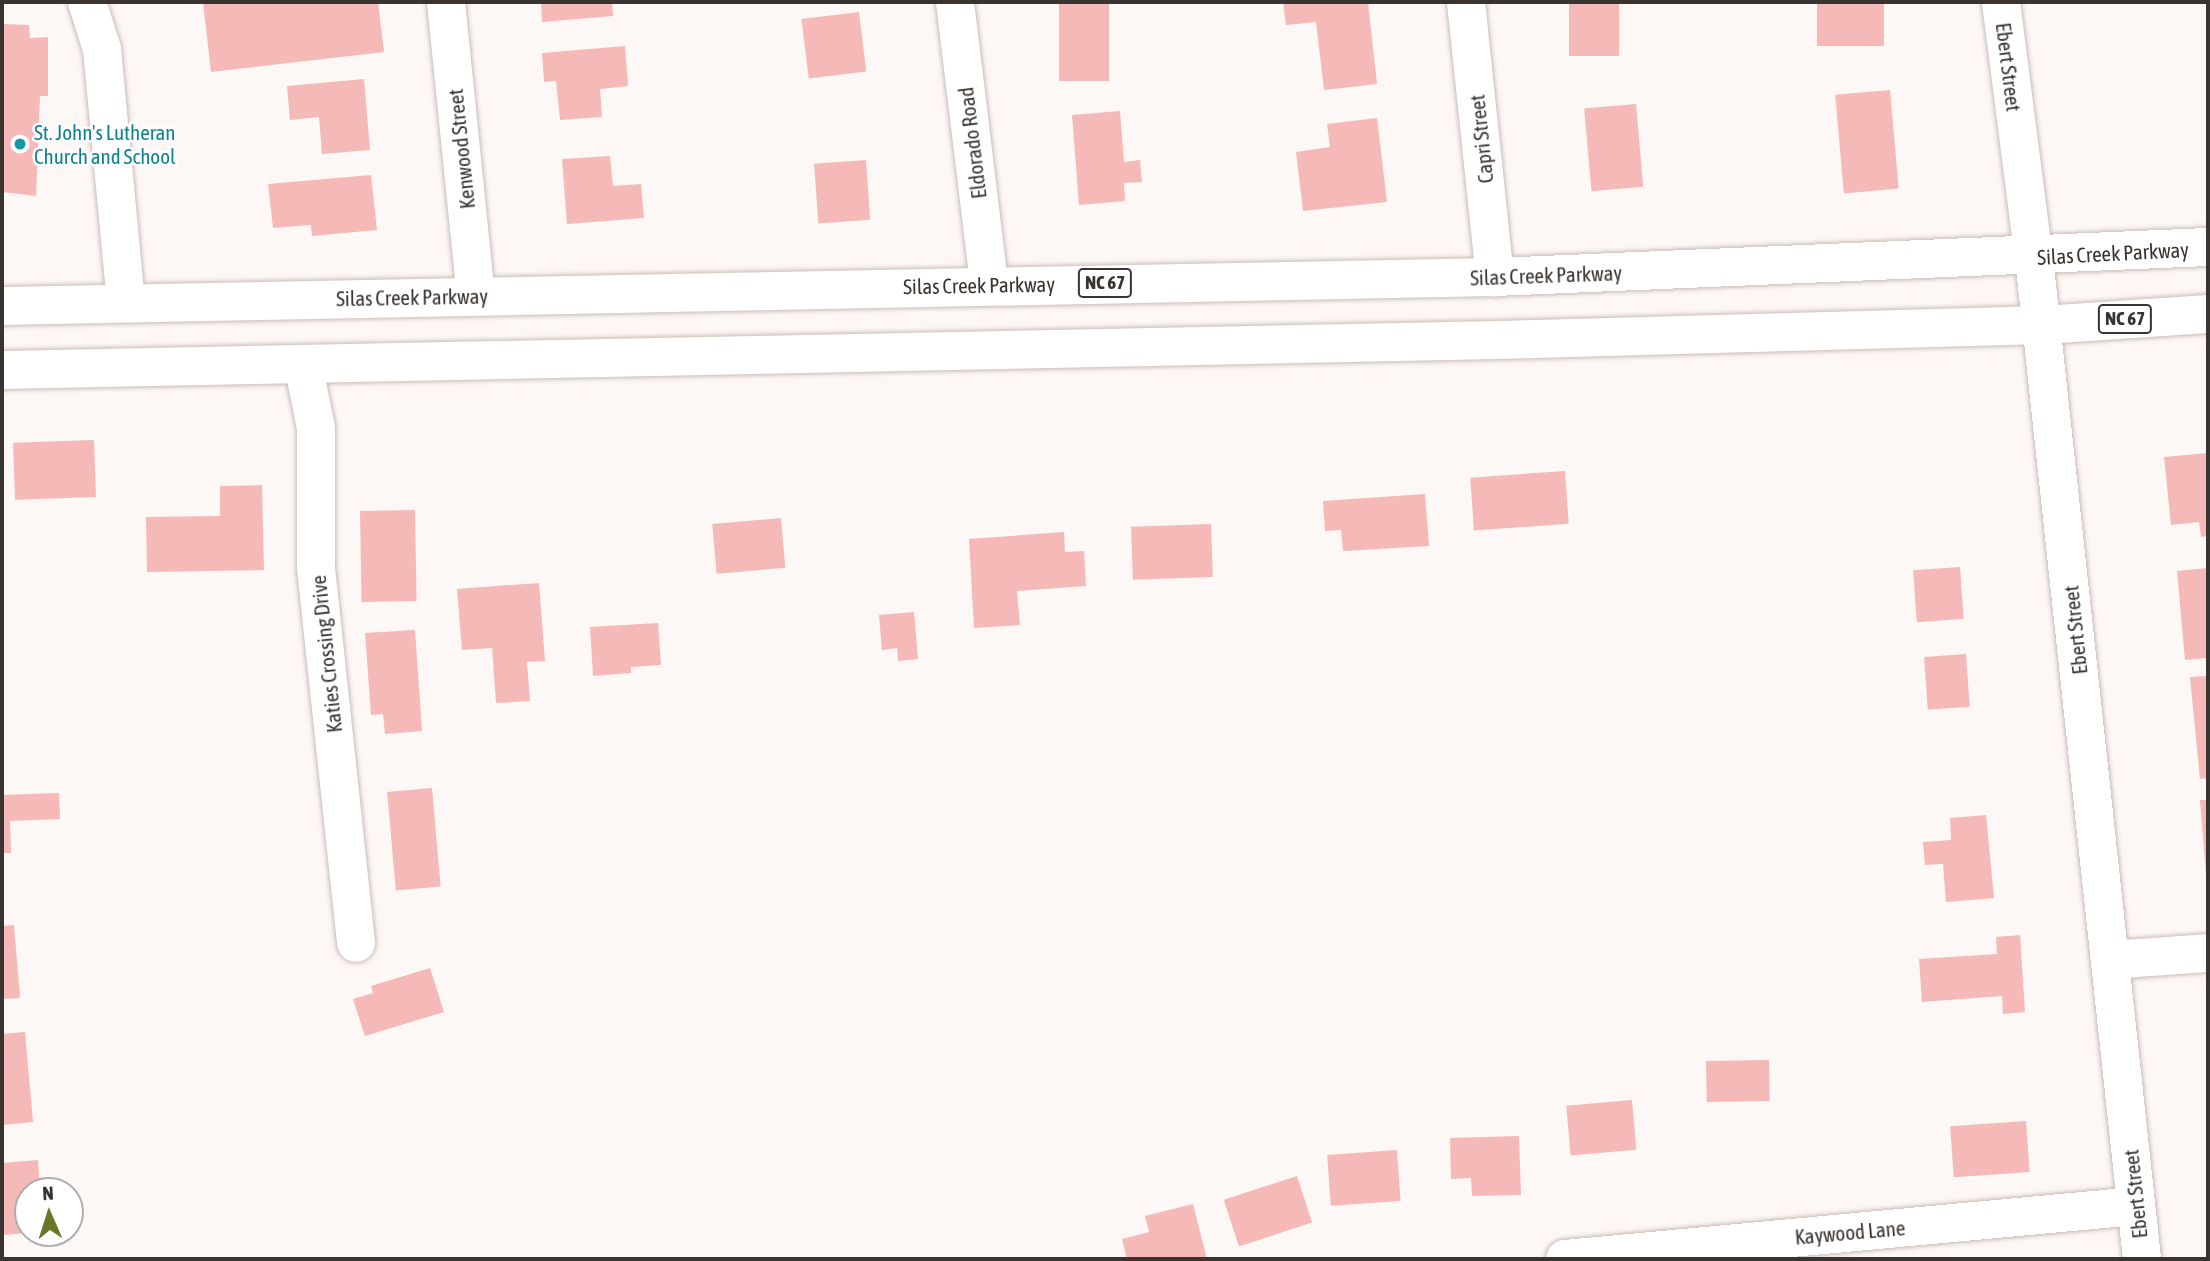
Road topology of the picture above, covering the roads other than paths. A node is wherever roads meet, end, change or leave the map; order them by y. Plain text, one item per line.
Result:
1 (87, 2) edge
2 (446, 2) edge
3 (955, 2) edge
4 (1466, 2) edge
5 (2001, 2) edge
6 (2208, 247) edge
7 (2034, 258) junction
8 (1495, 277) junction
9 (989, 285) junction
10 (476, 295) junction
11 (126, 302) junction
12 (2, 306) edge
13 (2208, 314) edge
14 (2043, 325) junction
15 (303, 364) junction
16 (2, 370) edge
17 (356, 943) dead end
18 (2208, 953) edge
19 (2110, 961) junction
20 (2136, 1206) junction
21 (1565, 1259) edge
22 (2142, 1259) edge

1 - 11 main road
2 - 10 main road, Kenwood Street
3 - 9 main road, Eldorado Road
4 - 8 main road, Capri Street
5 - 7 main road, Ebert Street
6 - 7 main road, Silas Creek Parkway / NC 67
7 - 8 main road, Silas Creek Parkway / NC 67
7 - 14 main road, Ebert Street
8 - 9 main road, Silas Creek Parkway / NC 67
9 - 10 main road, Silas Creek Parkway / NC 67
10 - 11 main road, Silas Creek Parkway / NC 67
11 - 12 main road, Silas Creek Parkway / NC 67
13 - 14 main road, NC 67
14 - 15 main road, NC 67
14 - 19 main road, Ebert Street
15 - 16 main road, NC 67
15 - 17 main road, Katies Crossing Drive
18 - 19 main road
19 - 20 main road, Ebert Street
20 - 21 main road, Kaywood Lane
20 - 22 main road, Ebert Street

